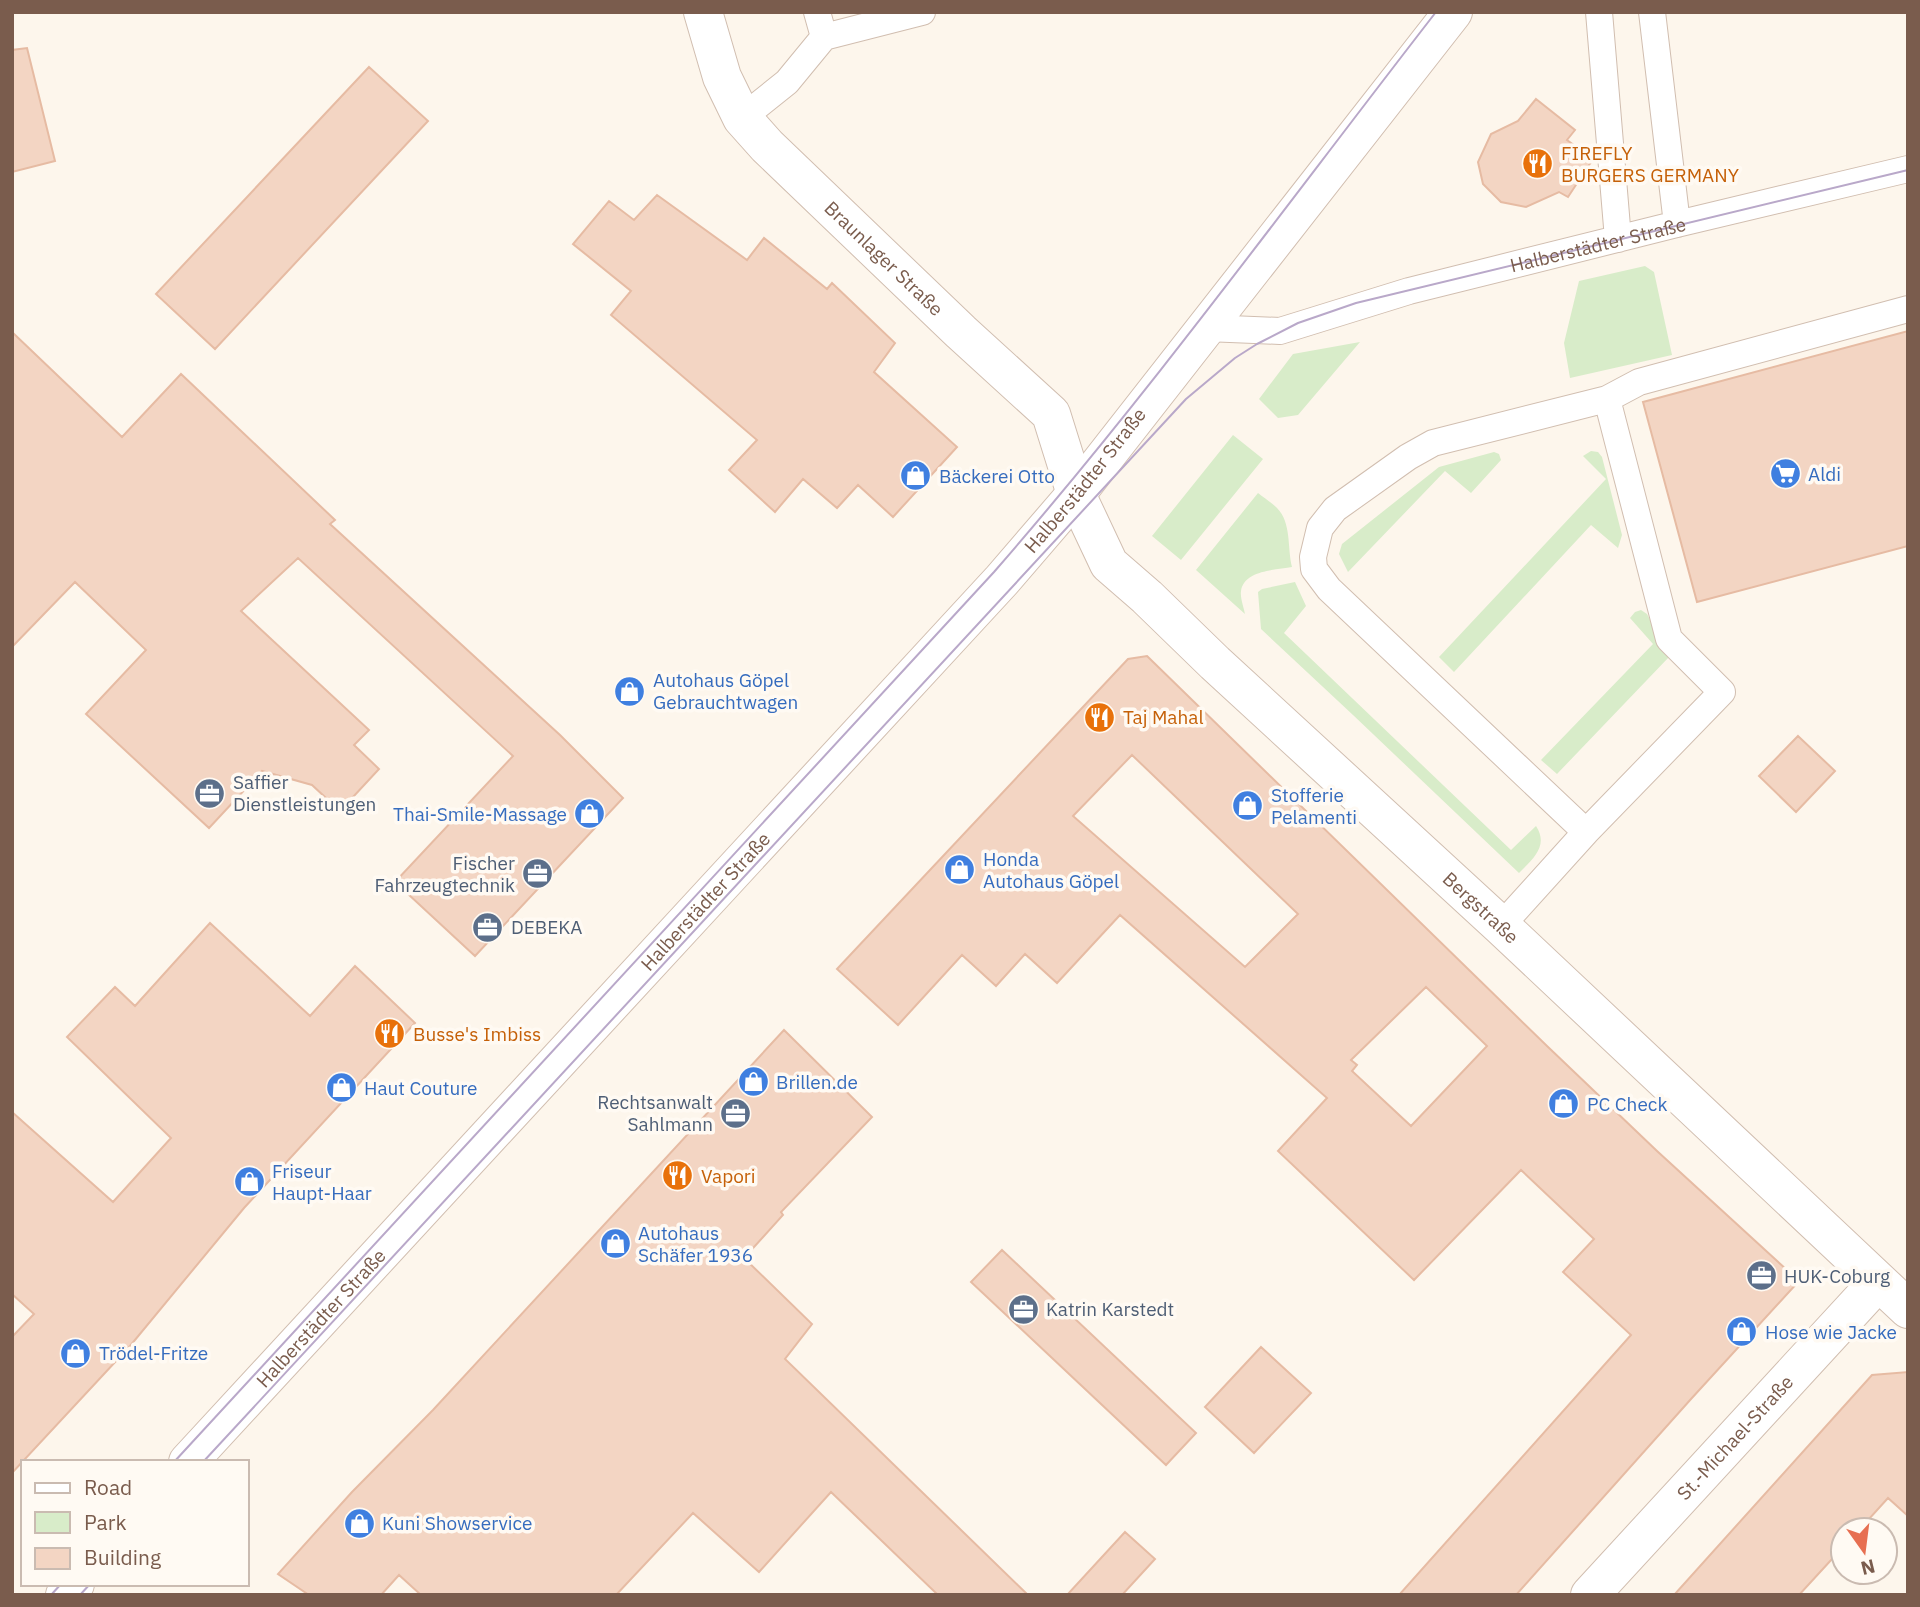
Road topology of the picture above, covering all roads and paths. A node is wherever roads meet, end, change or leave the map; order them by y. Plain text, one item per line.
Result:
1 (703, 12) edge
2 (922, 12) edge
3 (1598, 12) edge
4 (1652, 12) edge
5 (1442, 16) edge
6 (821, 25) edge
7 (742, 118) junction
8 (1908, 169) edge
9 (1678, 224) junction
10 (1618, 239) junction
11 (1908, 309) edge
12 (1206, 328) junction
13 (1607, 399) junction
14 (1076, 494) junction
15 (1586, 832) junction
16 (1501, 926) junction
17 (1878, 1282) junction
18 (1908, 1309) edge
19 (190, 1460) edge
20 (1590, 1595) edge

1 - 7 street, Braunlager Straße
2 - 6 lane
3 - 10 lane
4 - 9 lane
5 - 12 street, Halberstädter Straße
6 - 7 lane
7 - 14 street, Braunlager Straße
8 - 9 lane, Halberstädter Straße
9 - 10 lane, Halberstädter Straße
10 - 12 lane, Halberstädter Straße
11 - 13 lane
12 - 14 street, Halberstädter Straße
13 - 15 lane
13 - 15 lane
14 - 16 street, Bergstraße
14 - 19 street, Halberstädter Straße
15 - 16 lane
16 - 17 street, Bergstraße
17 - 18 street, Bergstraße
17 - 20 street, St.-Michael-Straße

